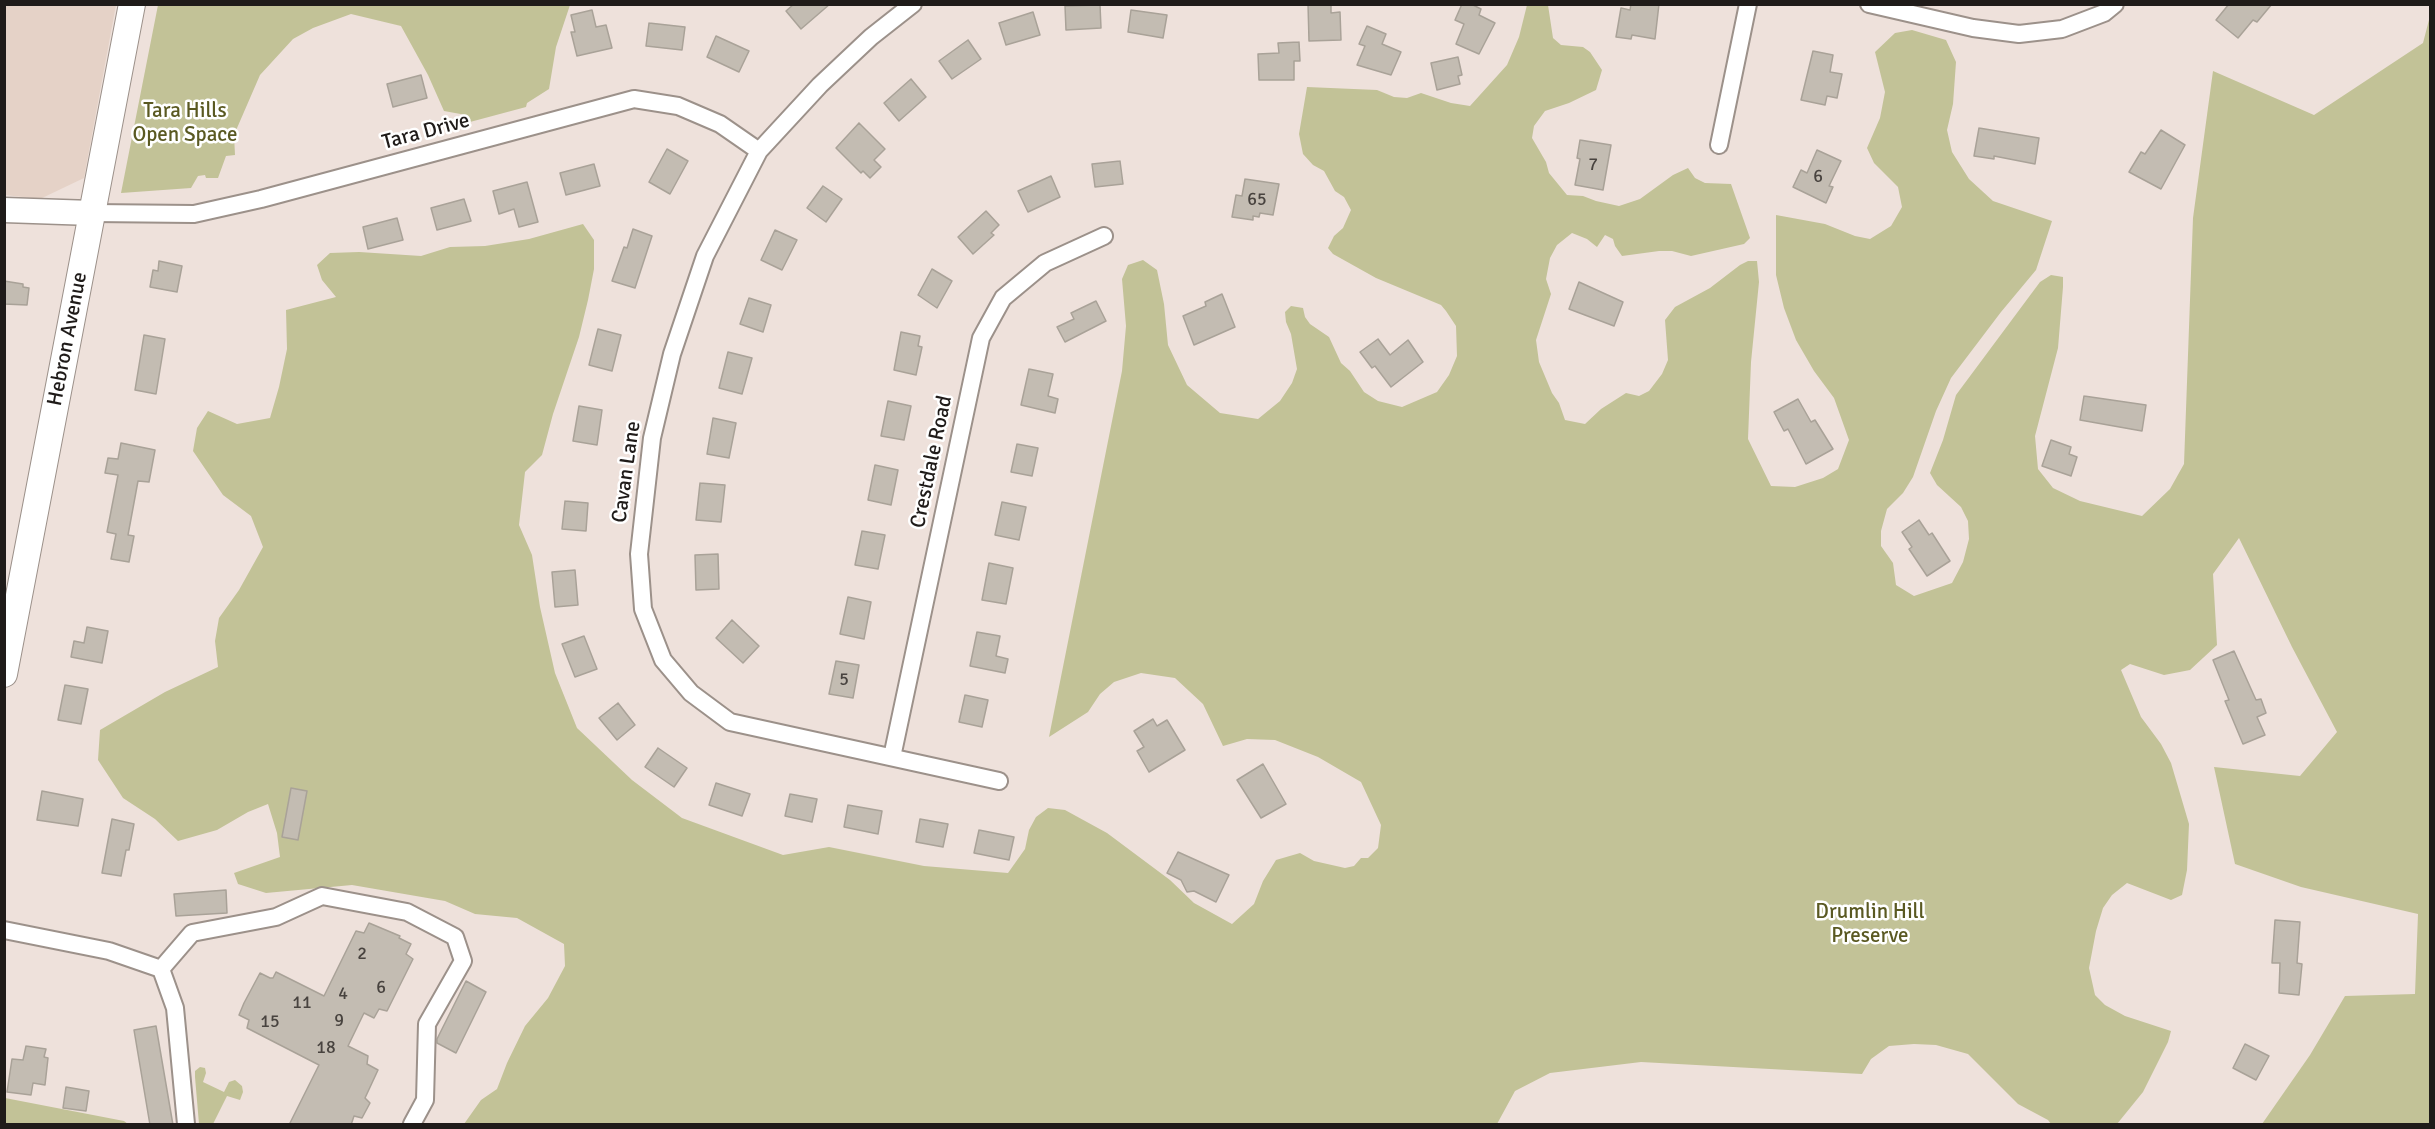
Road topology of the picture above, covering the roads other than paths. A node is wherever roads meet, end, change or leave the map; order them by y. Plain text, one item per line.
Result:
1 (132, 4) edge
2 (914, 4) edge
3 (1748, 4) edge
4 (1869, 4) edge
5 (2115, 4) edge
6 (1719, 146) dead end
7 (759, 151) junction
8 (4, 210) edge
9 (92, 213) junction
10 (1104, 236) dead end
11 (4, 674) edge
12 (892, 757) junction
13 (999, 781) dead end
14 (4, 930) edge
15 (161, 969) junction
16 (186, 1125) edge
17 (412, 1125) edge

1 - 9 main road, Hebron Avenue
2 - 7 street, Cavan Lane
3 - 6 street
4 - 5 street
7 - 9 street, Tara Drive
7 - 12 street, Cavan Lane
8 - 9 main road
9 - 11 main road, Hebron Avenue
10 - 12 street, Crestdale Road
12 - 13 street, Cavan Lane
14 - 15 street
15 - 16 street
15 - 17 street

